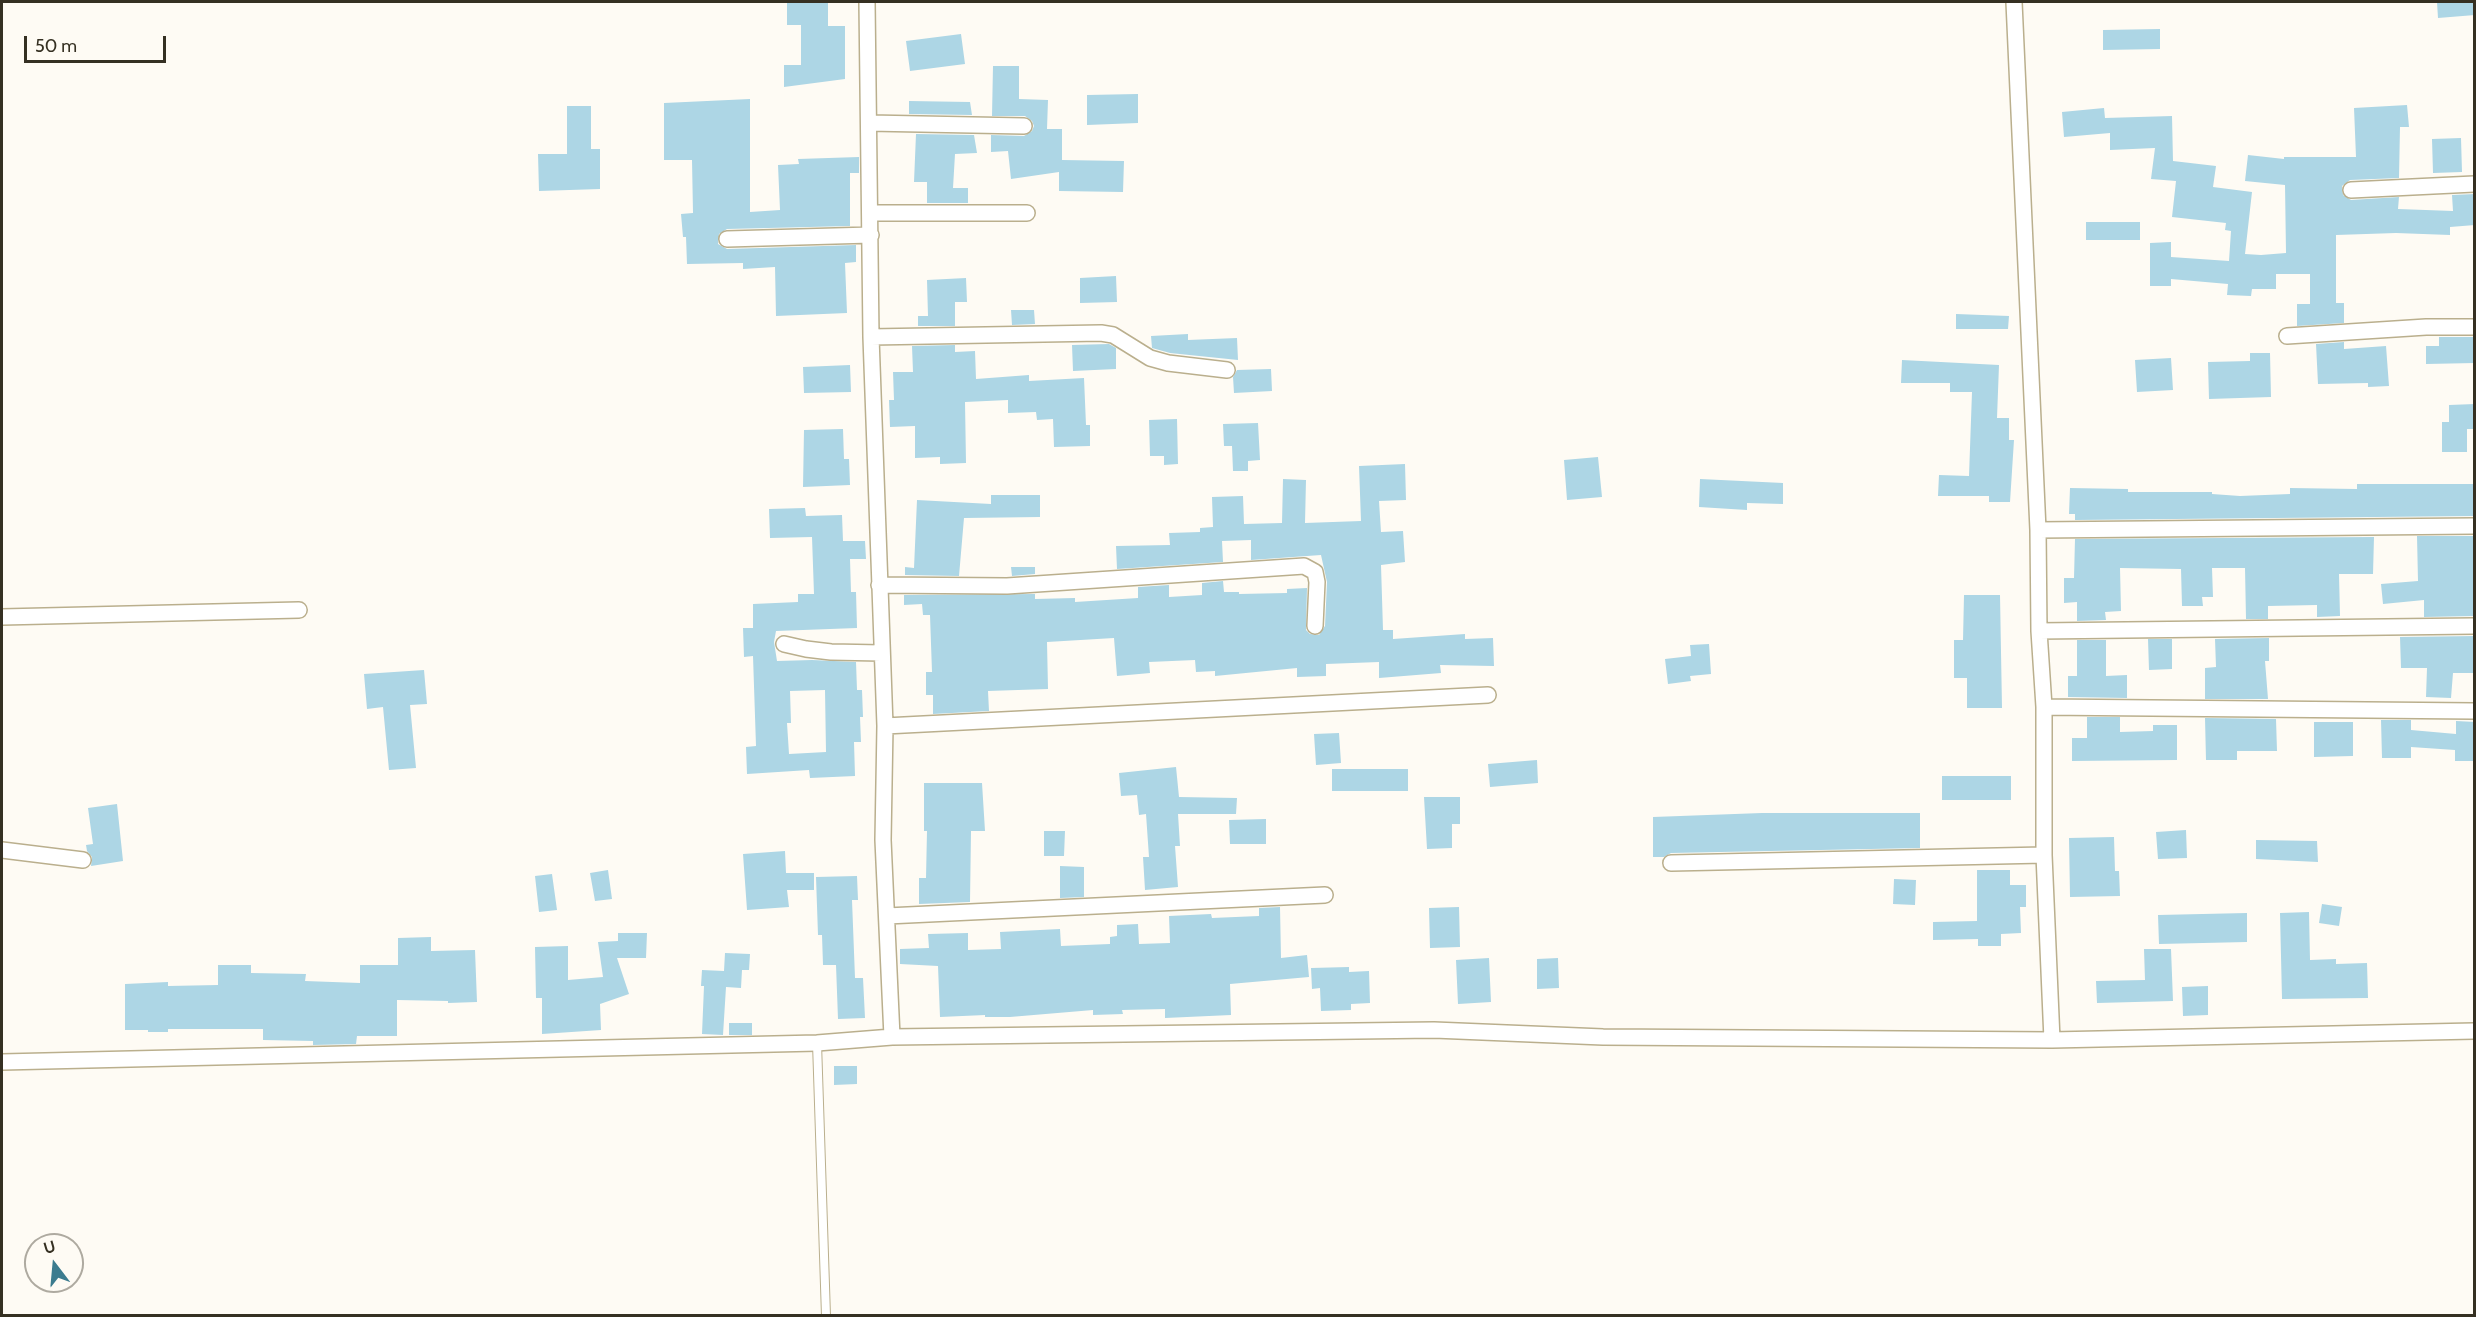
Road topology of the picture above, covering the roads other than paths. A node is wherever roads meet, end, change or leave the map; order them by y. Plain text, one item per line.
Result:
1 (867, 2) edge
2 (2014, 2) edge
3 (869, 123) junction
4 (1024, 126) dead end
5 (2475, 184) edge
6 (2351, 190) dead end
7 (870, 213) junction
8 (1027, 213) dead end
9 (871, 235) junction
10 (727, 239) dead end
11 (2475, 327) edge
12 (2287, 336) dead end
13 (871, 337) junction
14 (1227, 370) dead end
15 (2475, 526) edge
16 (2038, 530) junction
17 (879, 585) junction
18 (299, 610) dead end
19 (2, 617) edge
20 (1315, 626) dead end
21 (2475, 626) edge
22 (2039, 631) junction
23 (784, 644) dead end
24 (880, 653) junction
25 (1488, 695) dead end
26 (2044, 707) junction
27 (2475, 711) edge
28 (885, 726) junction
29 (2, 850) edge
30 (2044, 855) junction
31 (83, 860) dead end
32 (1671, 863) dead end
33 (1325, 895) dead end
34 (887, 916) junction
35 (2475, 1030) edge
36 (892, 1037) junction
37 (2052, 1041) junction
38 (817, 1043) junction
39 (2, 1062) edge
40 (826, 1316) edge

1 - 3 street
2 - 16 street
3 - 4 street
3 - 7 street
5 - 6 street
7 - 8 street
7 - 9 street
9 - 10 street
9 - 13 street
11 - 12 street
13 - 14 street
13 - 17 street
15 - 16 street
16 - 22 street
17 - 20 street
17 - 24 street
18 - 19 street
21 - 22 street
22 - 26 street
23 - 24 street
24 - 28 street
25 - 28 street
26 - 27 street
26 - 30 street
28 - 34 street
29 - 31 street
30 - 32 street
30 - 37 street
33 - 34 street
34 - 36 street
35 - 37 street
36 - 37 street
36 - 38 street
38 - 39 street
38 - 40 lane

